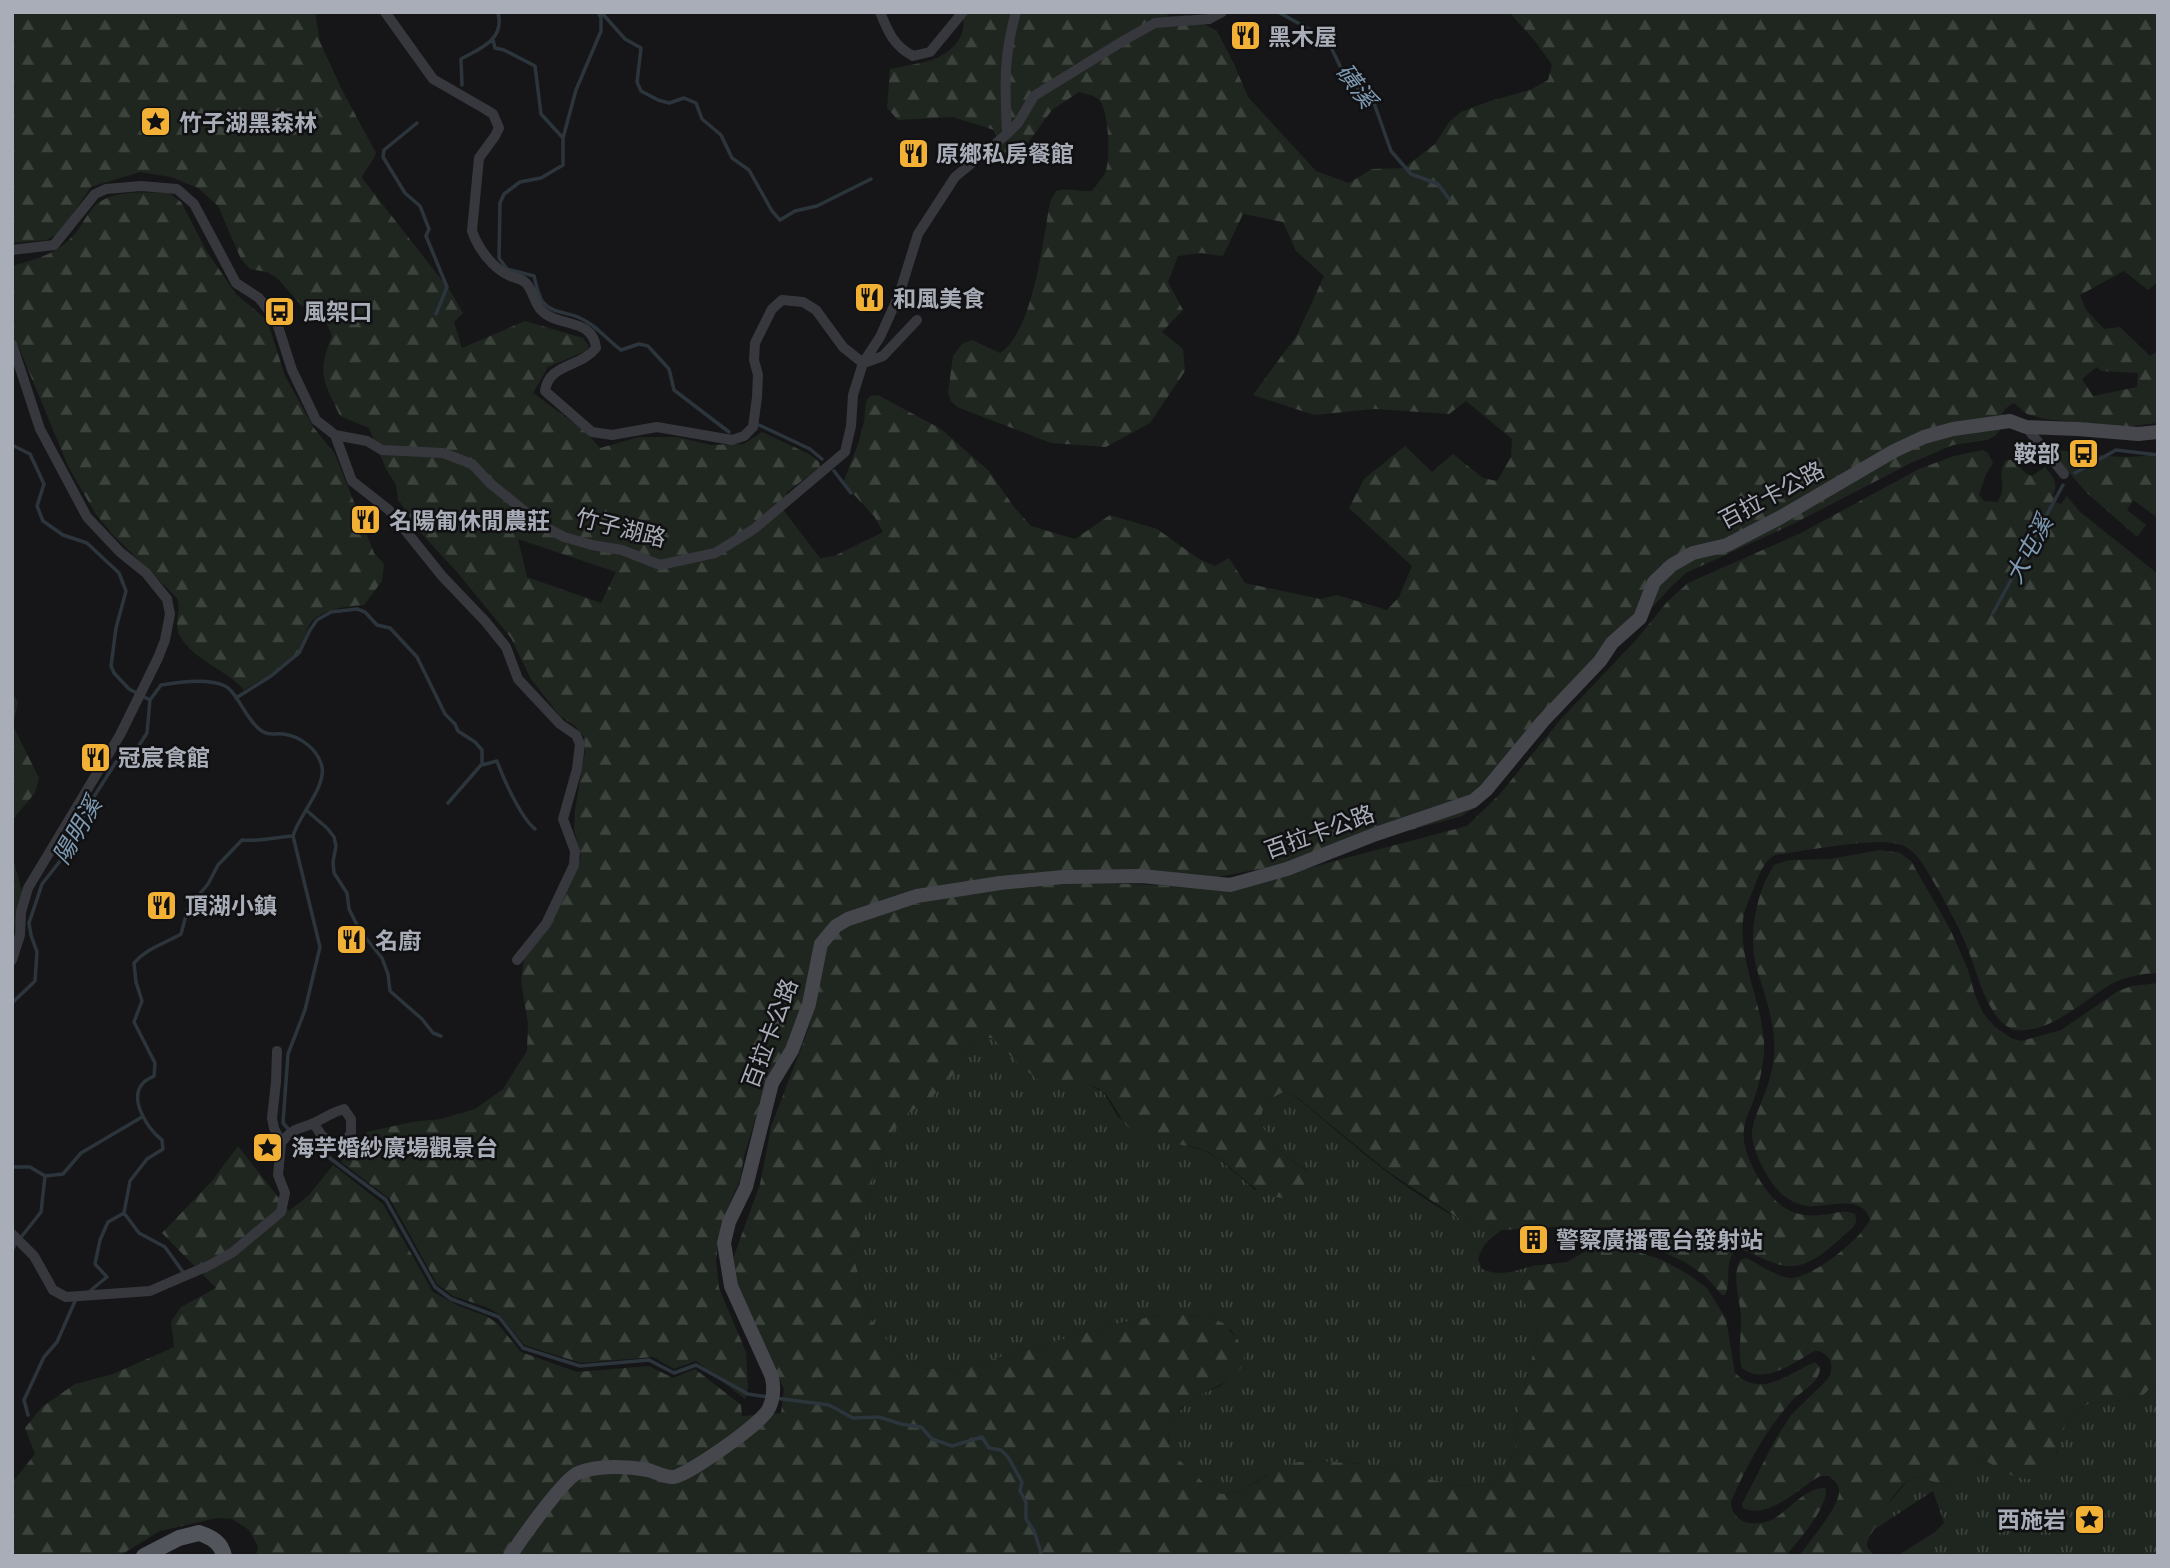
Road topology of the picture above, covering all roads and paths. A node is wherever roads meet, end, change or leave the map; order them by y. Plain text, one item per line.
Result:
1 (385, 12) edge
2 (880, 12) edge
3 (963, 12) edge
4 (1016, 12) edge
5 (1222, 12) edge
6 (1007, 134) junction
7 (12, 250) edge
8 (917, 320) dead end
9 (12, 344) edge
10 (863, 363) junction
11 (2026, 427) junction
12 (2158, 432) edge
13 (335, 435) junction
14 (2064, 474) dead end
15 (12, 960) edge
16 (517, 960) dead end
17 (277, 1051) dead end
18 (314, 1124) dead end
19 (283, 1141) junction
20 (12, 1234) edge
21 (145, 1556) edge
22 (224, 1556) edge
23 (510, 1556) edge

1 - 10 street
2 - 3 street
4 - 6 street
5 - 6 street, 竹子湖路
6 - 10 street, 竹子湖路
7 - 13 street
8 - 10 street
9 - 15 street
10 - 13 street, 竹子湖路
11 - 12 main road, 百拉卡公路
11 - 14 street
11 - 23 main road, 百拉卡公路
13 - 16 street
17 - 19 street
18 - 19 street
19 - 20 street
21 - 22 main road

